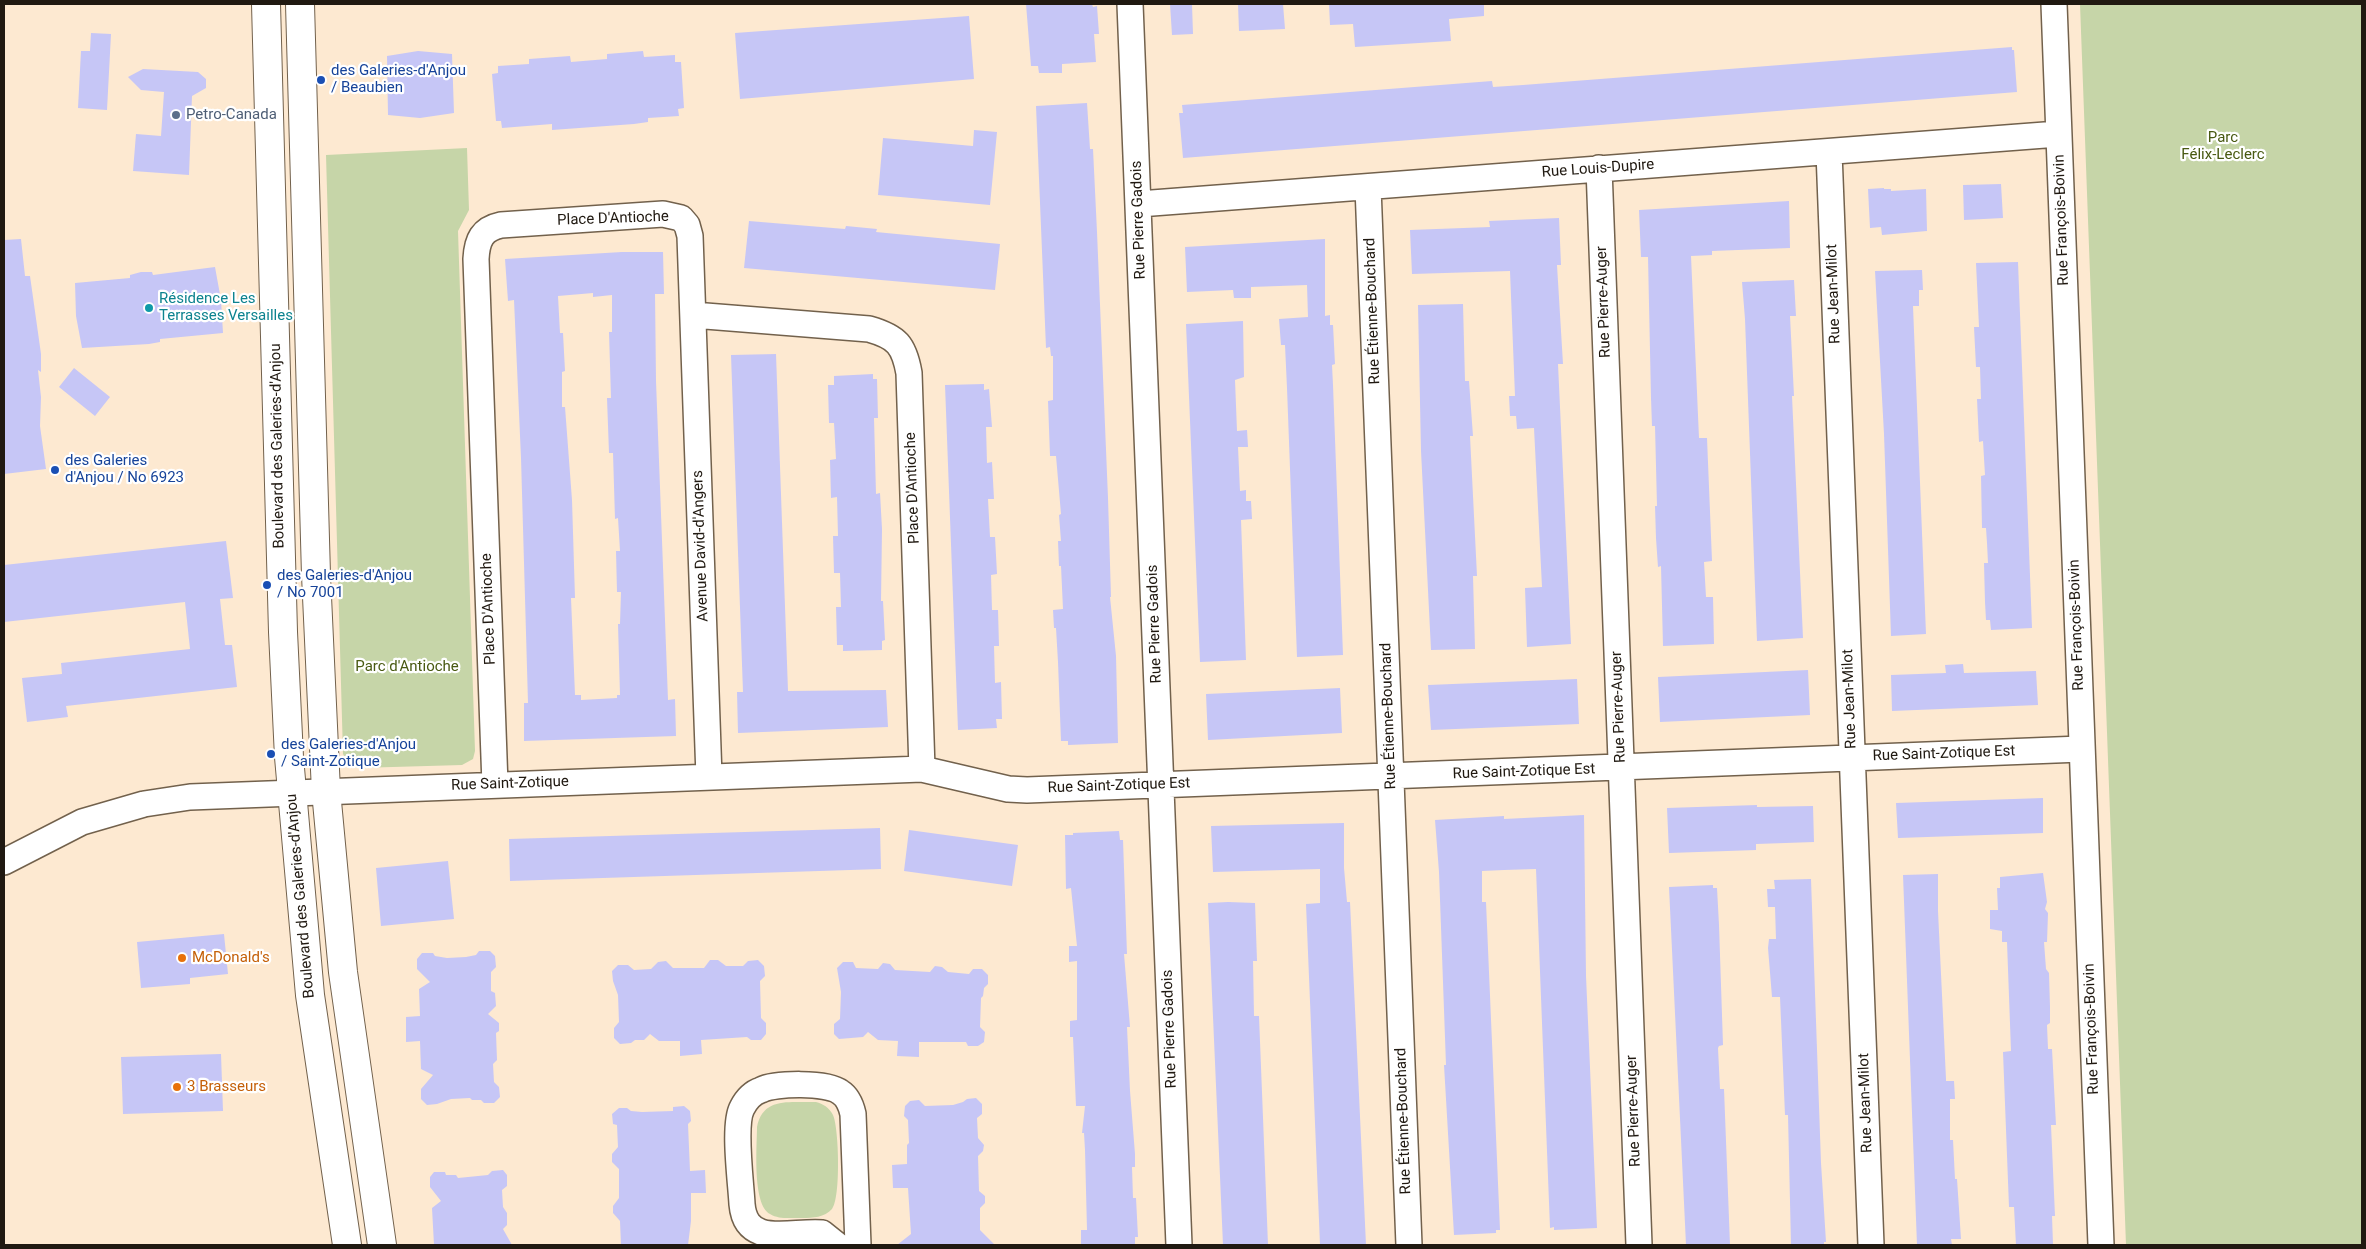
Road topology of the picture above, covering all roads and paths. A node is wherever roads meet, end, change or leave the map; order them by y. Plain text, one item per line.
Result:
1 (266, 4) edge
2 (300, 4) edge
3 (1130, 4) edge
4 (2054, 4) edge
5 (2058, 134) junction
6 (1829, 152) junction
7 (1599, 168) junction
8 (1368, 187) junction
9 (1138, 204) junction
10 (693, 315) junction
11 (2081, 749) junction
12 (1852, 758) junction
13 (1621, 768) junction
14 (922, 769) junction
15 (709, 777) junction
16 (1392, 777) junction
17 (495, 785) junction
18 (1161, 785) junction
19 (1027, 790) joint
20 (326, 791) junction
21 (291, 792) junction
22 (4, 862) edge
23 (347, 1245) edge
24 (382, 1245) edge
25 (837, 1245) edge
26 (858, 1245) edge
27 (1179, 1245) edge
28 (1409, 1245) edge
29 (1639, 1245) edge
30 (1871, 1245) edge
31 (2100, 1245) edge

1 - 21 street, Boulevard des Galeries-d'Anjou
2 - 20 street
3 - 9 street, Rue Pierre Gadois
4 - 5 street, Rue François-Boivin
5 - 6 street, Rue Louis-Dupire
5 - 11 street, Rue François-Boivin
6 - 7 street, Rue Louis-Dupire
6 - 12 street, Rue Jean-Milot
7 - 8 street, Rue Louis-Dupire
7 - 13 street, Rue Pierre-Auger
8 - 9 street, Rue Louis-Dupire
8 - 16 street, Rue Étienne-Bouchard
9 - 18 street, Rue Pierre Gadois
10 - 14 street, Place D'Antioche
10 - 15 street, Avenue David-d'Angers
10 - 17 street, Place D'Antioche
11 - 12 street, Rue Saint-Zotique Est
11 - 31 street, Rue François-Boivin
12 - 13 street, Rue Saint-Zotique Est
12 - 30 street, Rue Jean-Milot
13 - 16 street, Rue Saint-Zotique Est
13 - 29 street, Rue Pierre-Auger
14 - 15 street, Rue Saint-Zotique
14 - 19 street, Rue Saint-Zotique
15 - 17 street, Rue Saint-Zotique
16 - 18 street, Rue Saint-Zotique Est
16 - 28 street, Rue Étienne-Bouchard
17 - 20 street, Rue Saint-Zotique
18 - 19 street, Rue Saint-Zotique Est
18 - 27 street, Rue Pierre Gadois
20 - 21 street, Rue Saint-Zotique
20 - 24 street
21 - 22 street, Rue Saint-Zotique
21 - 23 street, Boulevard des Galeries-d'Anjou
25 - 26 street

